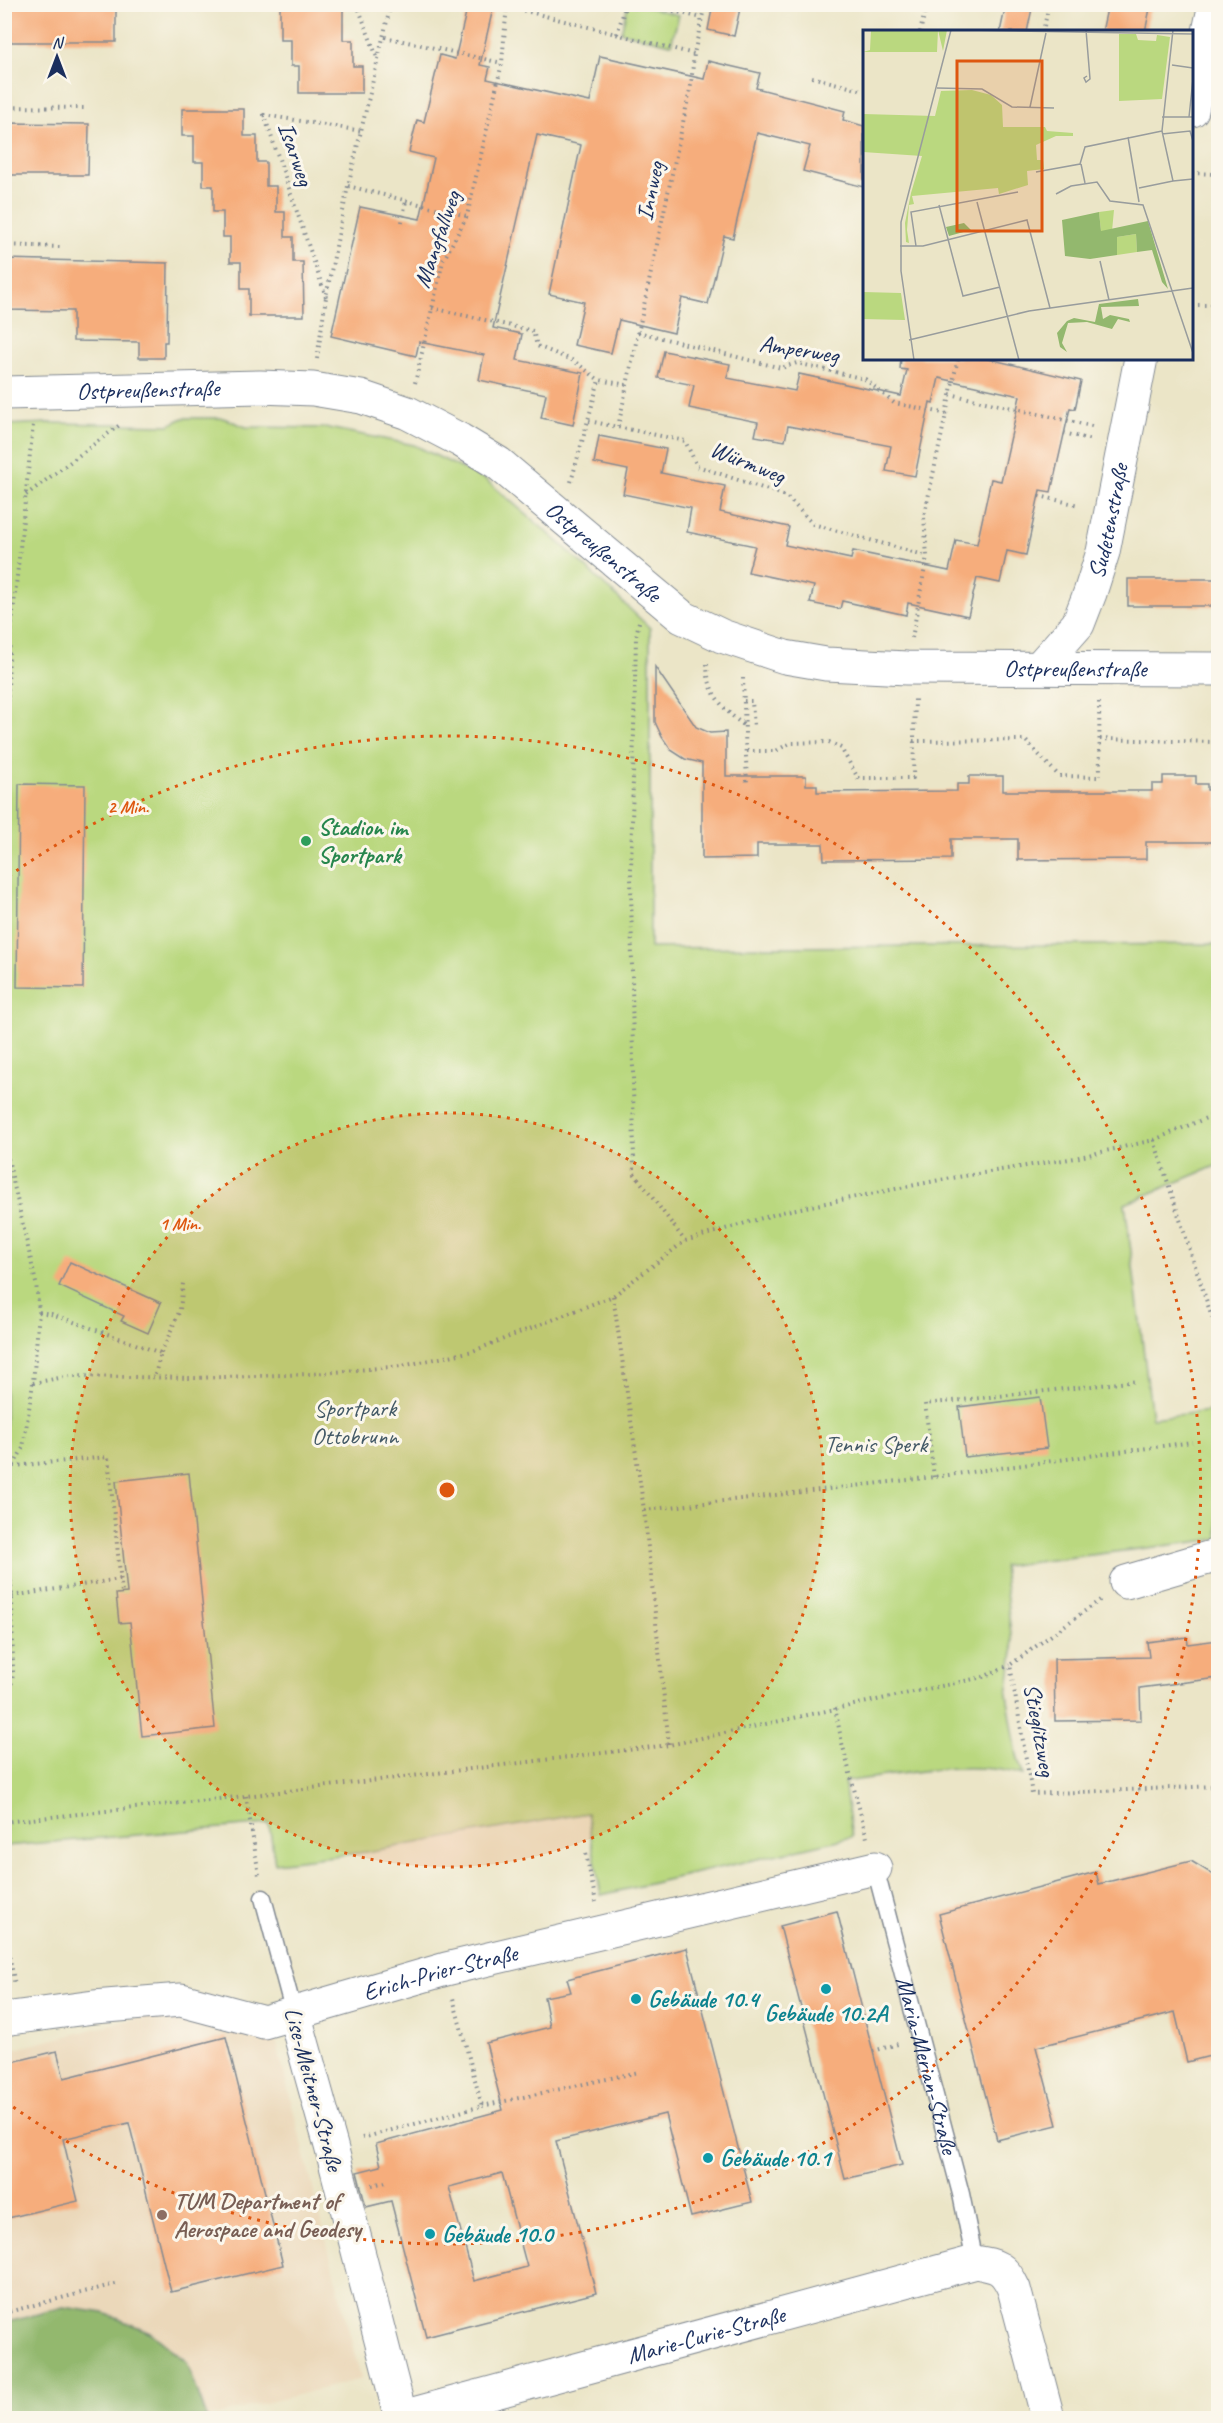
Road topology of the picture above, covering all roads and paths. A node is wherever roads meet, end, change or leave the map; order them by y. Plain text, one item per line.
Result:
1 (357, 4) edge
2 (391, 4) edge
3 (626, 4) edge
4 (644, 4) edge
5 (705, 4) edge
6 (927, 4) edge
7 (1049, 4) edge
8 (1215, 4) edge
9 (507, 5) edge
10 (702, 18) junction
11 (920, 30) edge
12 (1043, 30) edge
13 (617, 34) junction
14 (385, 37) junction
15 (694, 54) junction
16 (379, 61) junction
17 (502, 63) junction
18 (812, 77) dead end
19 (863, 92) edge
20 (1193, 101) edge
21 (4, 107) edge
22 (86, 108) dead end
23 (362, 131) junction
24 (1193, 173) edge
25 (1218, 174) edge
26 (348, 186) junction
27 (406, 201) junction
28 (467, 216) junction
29 (402, 222) dead end
30 (4, 245) edge
31 (61, 247) dead end
32 (326, 297) junction
33 (1193, 305) edge
34 (1218, 305) edge
35 (432, 308) junction
36 (638, 332) junction
37 (958, 360) edge
38 (1141, 360) edge
39 (599, 380) junction
40 (627, 385) junction
41 (313, 389) junction
42 (37, 392) junction
43 (4, 393) edge
44 (950, 394) junction
45 (408, 413) junction
46 (948, 414) junction
47 (126, 420) dead end
48 (589, 421) junction
49 (618, 427) junction
50 (1126, 434) junction
51 (26, 495) junction
52 (1039, 496) dead end
53 (1111, 512) junction
54 (561, 515) junction
55 (927, 556) junction
56 (646, 589) junction
57 (713, 632) junction
58 (1040, 667) junction
59 (907, 668) junction
60 (1218, 669) edge
61 (743, 686) dead end
62 (744, 701) junction
63 (915, 701) dead end
64 (1100, 701) dead end
65 (745, 726) junction
66 (754, 728) dead end
67 (1100, 740) junction
68 (913, 741) junction
69 (1218, 746) edge
70 (747, 751) junction
71 (747, 785) dead end
72 (4, 846) edge
73 (1218, 1113) edge
74 (1154, 1140) junction
75 (4, 1141) edge
76 (685, 1241) junction
77 (183, 1283) dead end
78 (613, 1296) junction
79 (39, 1312) junction
80 (1218, 1336) edge
81 (161, 1353) junction
82 (154, 1378) junction
83 (1138, 1381) dead end
84 (33, 1383) junction
85 (1192, 1442) dead end
86 (13, 1466) junction
87 (934, 1477) junction
88 (4, 1484) edge
89 (644, 1510) junction
90 (4, 1515) edge
91 (1218, 1555) edge
92 (120, 1579) junction
93 (1126, 1582) joint
94 (122, 1593) dead end
95 (12, 1596) junction
96 (1010, 1665) junction
97 (835, 1708) junction
98 (4, 1737) edge
99 (669, 1745) junction
100 (1218, 1786) edge
101 (246, 1796) junction
102 (4, 1822) edge
103 (586, 1854) dead end
104 (875, 1868) junction
105 (263, 1898) joint
106 (603, 1932) junction
107 (5, 1933) edge
108 (446, 1969) junction
109 (294, 2013) junction
110 (13, 2018) edge
111 (639, 2072) dead end
112 (482, 2106) junction
113 (331, 2146) junction
114 (975, 2262) junction
115 (119, 2283) dead end
116 (4, 2313) edge
117 (400, 2418) edge
118 (1048, 2418) edge

1 - 16 path
2 - 14 path, Isarweg
3 - 13 path
4 - 10 path
5 - 10 path, Innweg
6 - 11 path
7 - 12 path
8 - 20 street
9 - 13 path
9 - 17 path, Mangfallweg
10 - 15 path, Innweg
13 - 15 path
14 - 16 path, Isarweg
14 - 17 path
15 - 36 path, Innweg
16 - 23 path, Isarweg
17 - 28 path, Mangfallweg
18 - 19 path
21 - 22 path
23 - 26 path, Isarweg
23 - 32 path, Isarweg
24 - 25 path
26 - 27 path
26 - 32 path, Isarweg
27 - 28 path
27 - 29 path
28 - 35 path, Mangfallweg
30 - 31 path
32 - 41 path, Isarweg
33 - 34 path
35 - 39 path
35 - 45 path, Mangfallweg
36 - 40 path, Innweg
36 - 46 path, Amperweg
37 - 44 path
38 - 50 street, Sudetenstraße
39 - 40 path
39 - 48 path
40 - 49 path, Innweg
41 - 42 street, Ostpreußenstraße
41 - 45 street, Ostpreußenstraße
42 - 43 street, Ostpreußenstraße
42 - 51 path
44 - 46 path
44 - 50 path
45 - 54 street, Ostpreußenstraße
46 - 55 path
47 - 51 path
48 - 49 path, Würmweg
48 - 54 path
49 - 55 path, Würmweg
50 - 53 street, Sudetenstraße
51 - 72 path
52 - 53 path
53 - 58 street, Sudetenstraße
54 - 56 street, Ostpreußenstraße
55 - 59 path
56 - 57 street, Ostpreußenstraße
56 - 76 path
57 - 59 street, Ostpreußenstraße
57 - 65 path
58 - 59 street, Ostpreußenstraße
58 - 60 street, Ostpreußenstraße
61 - 62 path
62 - 65 path
62 - 66 path
63 - 68 path
64 - 67 path
65 - 70 path
67 - 68 path
67 - 69 path
68 - 70 path
70 - 71 path
73 - 74 path
74 - 76 path
74 - 80 path
75 - 79 path
76 - 78 path
77 - 81 path
78 - 82 path
78 - 89 path
79 - 81 path
79 - 84 path
81 - 82 path
82 - 84 path
83 - 87 path
84 - 86 path
85 - 87 path
86 - 88 path
86 - 92 path
87 - 89 path
89 - 99 path
90 - 95 path
91 - 93 street
92 - 94 path
92 - 95 path
93 - 96 path, Stieglitzweg
95 - 98 path
96 - 97 path
96 - 100 path, Stieglitzweg
97 - 99 path
97 - 104 path
99 - 101 path
101 - 102 path
101 - 105 path
103 - 106 path
104 - 106 street, Erich-Prier-Straße
104 - 114 lane, Maria-Merian-Straße
105 - 109 lane, Lise-Meitner-Straße
106 - 108 street, Erich-Prier-Straße
107 - 110 path
108 - 109 street, Erich-Prier-Straße
108 - 112 path
109 - 110 street, Erich-Prier-Straße
109 - 113 street, Lise-Meitner-Straße
111 - 112 path
112 - 113 path
113 - 117 street, Lise-Meitner-Straße
114 - 117 street, Marie-Curie-Straße
114 - 118 street
115 - 116 path

